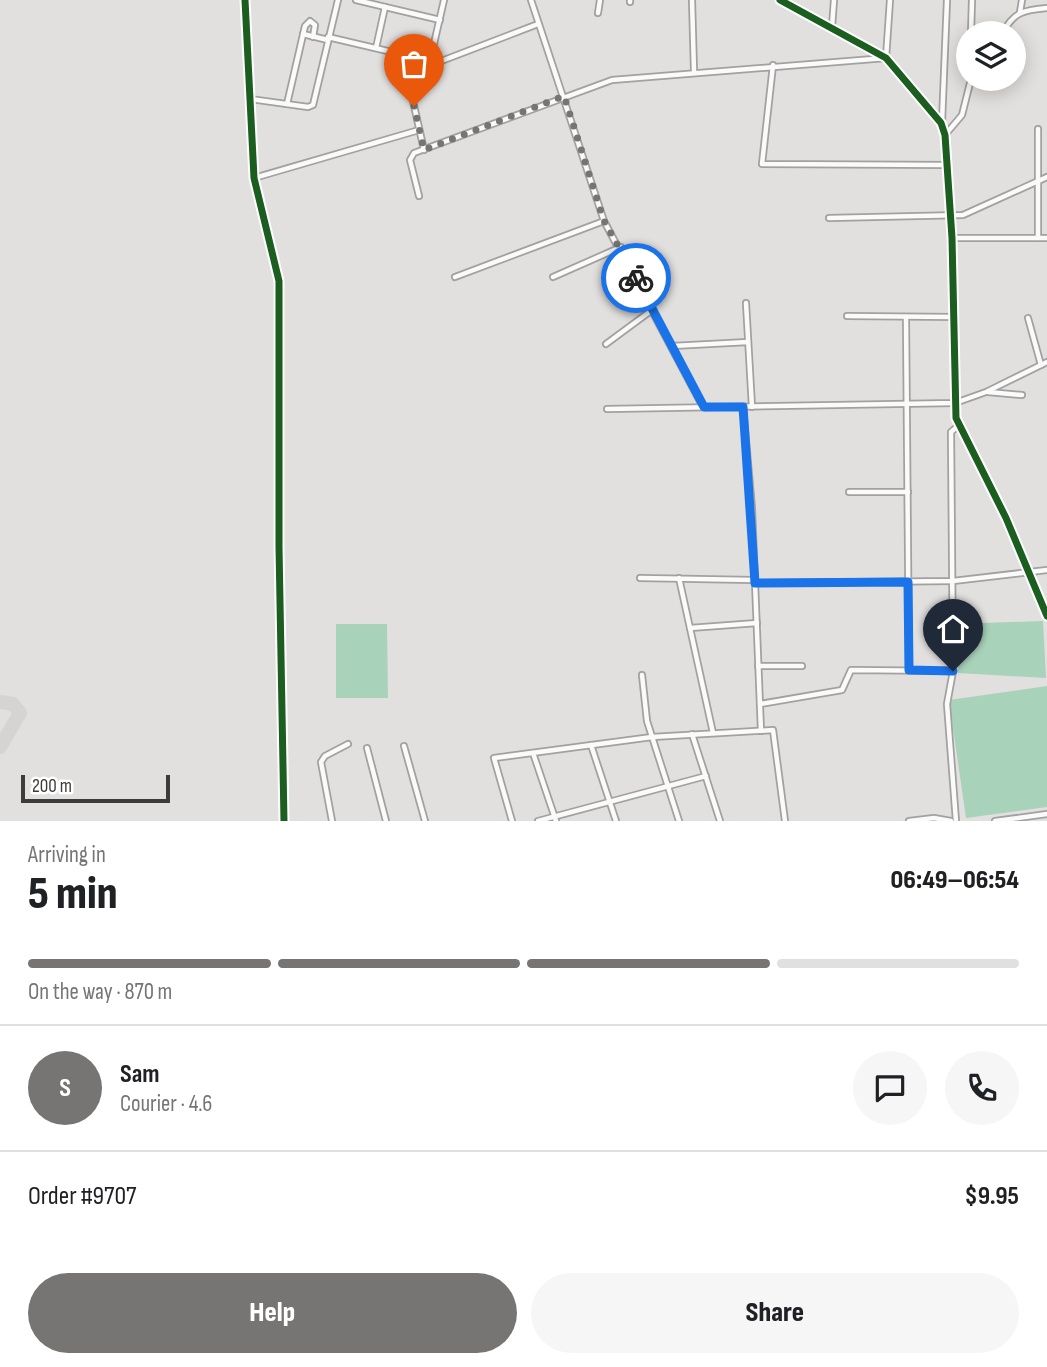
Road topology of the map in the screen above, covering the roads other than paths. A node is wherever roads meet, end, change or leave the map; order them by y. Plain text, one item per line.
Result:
1 (245, 0) edge
2 (338, 0) edge
3 (356, 0) edge
4 (444, 0) edge
5 (531, 0) edge
6 (600, 0) edge
7 (692, 0) edge
8 (780, 0) edge
9 (834, 0) edge
10 (890, 0) edge
11 (947, 0) edge
12 (972, 0) edge
13 (1021, 0) edge
14 (386, 7) junction
15 (1047, 8) edge
16 (1020, 12) junction
17 (598, 13) dead end
18 (440, 20) junction
19 (971, 21) edge
20 (1008, 21) edge
21 (538, 23) junction
22 (832, 28) junction
23 (303, 34) junction
24 (313, 37) junction
25 (328, 38) junction
26 (376, 48) junction
27 (886, 58) junction
28 (430, 63) junction
29 (773, 65) junction
30 (694, 71) junction
31 (968, 91) edge
32 (564, 96) junction
33 (250, 99) junction
34 (287, 104) junction
35 (942, 123) junction
36 (1038, 129) dead end
37 (419, 130) junction
38 (946, 135) junction
39 (424, 150) junction
40 (947, 165) junction
41 (1047, 177) edge
42 (254, 178) junction
43 (1038, 181) junction
44 (419, 196) dead end
45 (951, 216) junction
46 (829, 218) dead end
47 (604, 221) junction
48 (952, 238) junction
49 (1038, 238) junction
50 (1047, 238) edge
51 (621, 247) junction
52 (455, 277) dead end
53 (553, 277) dead end
54 (746, 303) dead end
55 (652, 310) junction
56 (847, 316) dead end
57 (906, 317) junction
58 (954, 317) junction
59 (1028, 318) dead end
60 (748, 342) junction
61 (606, 344) dead end
62 (672, 346) junction
63 (1044, 363) edge
64 (986, 392) junction
65 (1022, 395) dead end
66 (955, 403) junction
67 (907, 404) junction
68 (704, 407) junction
69 (743, 407) junction
70 (752, 407) junction
71 (607, 409) dead end
72 (958, 426) junction
73 (849, 492) dead end
74 (908, 492) junction
75 (1047, 570) edge
76 (1028, 573) junction
77 (640, 578) dead end
78 (679, 578) junction
79 (953, 581) junction
80 (755, 582) junction
81 (908, 582) junction
82 (1047, 617) edge
83 (757, 623) junction
84 (690, 628) junction
85 (758, 666) junction
86 (802, 666) dead end
87 (909, 670) junction
88 (953, 671) junction
89 (642, 676) dead end
90 (760, 704) junction
91 (761, 731) junction
92 (713, 733) junction
93 (692, 734) junction
94 (652, 737) junction
95 (348, 744) dead end
96 (590, 745) junction
97 (404, 746) dead end
98 (367, 748) dead end
99 (533, 752) junction
100 (706, 776) junction
101 (667, 786) junction
102 (610, 802) junction
103 (1047, 814) edge
104 (555, 819) edge
105 (923, 820) edge
106 (284, 821) edge
107 (332, 821) edge
108 (386, 821) edge
109 (425, 821) edge
110 (513, 821) edge
111 (538, 821) edge
112 (616, 821) edge
113 (679, 821) edge
114 (720, 821) edge
115 (785, 821) edge
116 (909, 821) edge
117 (954, 821) edge
118 (995, 821) edge

1 - 33 street
2 - 25 street
3 - 14 street
4 - 18 street
5 - 21 street
6 - 17 street
7 - 30 street
8 - 22 street
9 - 22 street
10 - 27 street
11 - 35 street
12 - 19 street
13 - 16 street
14 - 18 street
14 - 26 street
15 - 16 street
16 - 20 street
18 - 28 street
21 - 28 street
21 - 32 street
22 - 27 street
23 - 24 street
23 - 24 street
23 - 34 street
24 - 25 street
25 - 26 street
25 - 34 street
26 - 28 street
27 - 29 street
27 - 35 street
28 - 37 street
29 - 30 street
29 - 40 street
30 - 32 street
31 - 38 street
32 - 39 street
32 - 47 street
33 - 34 street
33 - 42 street
35 - 38 street
36 - 43 street
37 - 39 street
37 - 42 street
38 - 40 street
39 - 44 street
40 - 45 street
41 - 43 street
42 - 106 street
43 - 45 street
43 - 49 street
45 - 46 street
45 - 48 street
47 - 51 street
47 - 52 street
48 - 49 street
48 - 58 street
49 - 50 street
51 - 53 street
51 - 55 street
54 - 60 street
55 - 61 street
55 - 62 street
56 - 57 street
57 - 58 street
57 - 67 street
58 - 66 street
59 - 63 street
60 - 62 street
60 - 70 street
62 - 68 street
63 - 64 street
64 - 65 street
64 - 66 street
66 - 67 street
66 - 72 street
67 - 70 street
67 - 74 street
68 - 69 street
68 - 71 street
69 - 70 street
69 - 80 street
72 - 76 street
72 - 79 street
73 - 74 street
74 - 81 street
75 - 76 street
76 - 79 street
76 - 82 street
77 - 78 street
78 - 80 street
78 - 84 street
79 - 81 street
79 - 88 street
80 - 81 street
80 - 83 street
81 - 87 street
83 - 84 street
83 - 85 street
84 - 92 street
85 - 86 street
85 - 90 street
87 - 88 street
87 - 90 street
88 - 117 street
89 - 94 street
90 - 91 street
91 - 92 street
91 - 115 street
92 - 93 street
93 - 94 street
93 - 100 street
94 - 96 street
94 - 101 street
95 - 107 street
96 - 99 street
96 - 102 street
97 - 109 street
98 - 108 street
99 - 104 street
99 - 110 street
100 - 101 street
100 - 114 street
101 - 102 street
101 - 113 street
102 - 104 street
102 - 112 street
103 - 118 street
104 - 111 street
105 - 116 street
105 - 117 street

